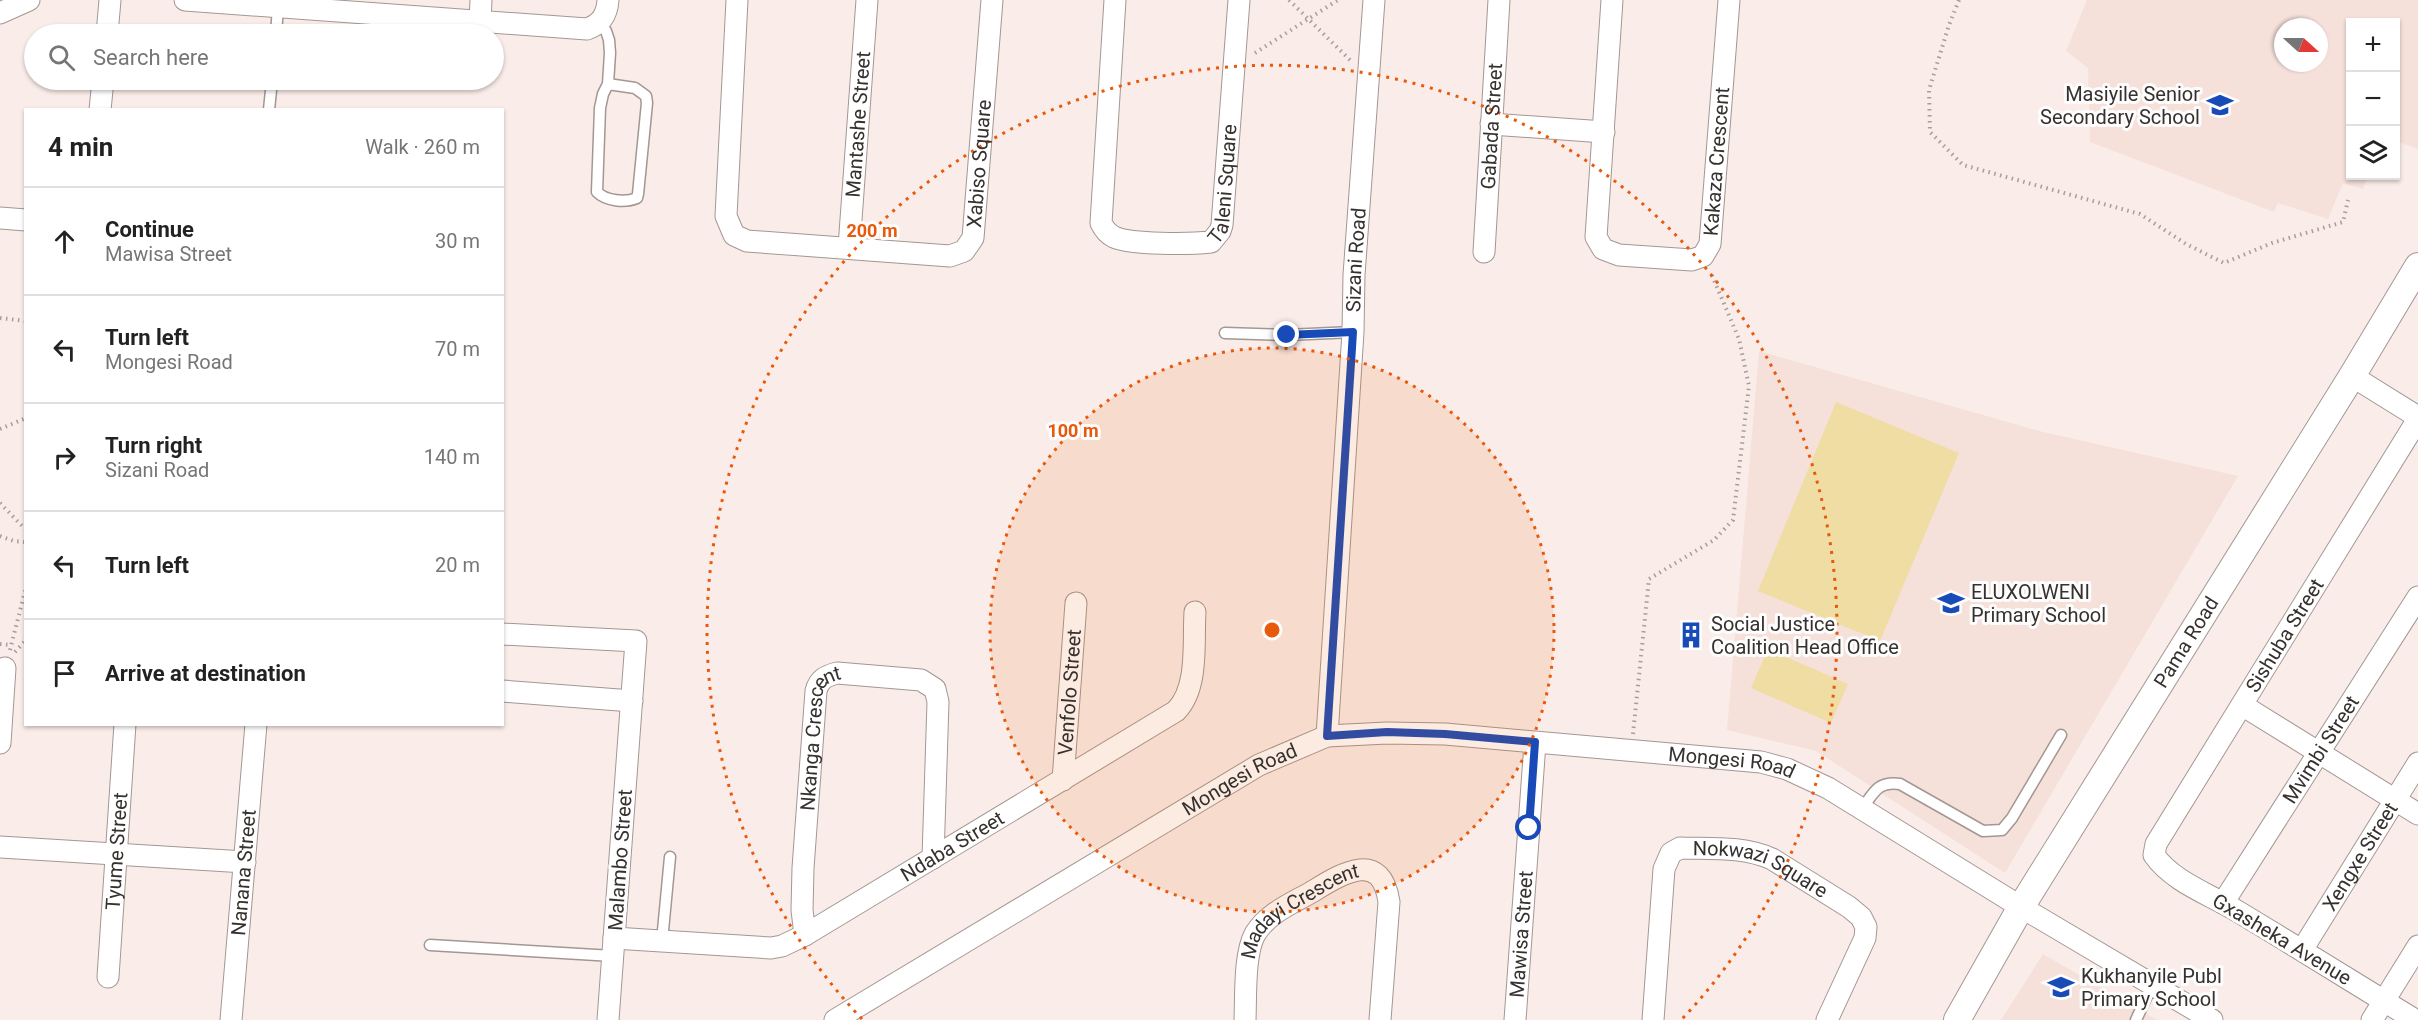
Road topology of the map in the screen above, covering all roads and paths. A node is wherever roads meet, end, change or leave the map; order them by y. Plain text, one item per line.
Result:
1 (29, 0) edge
2 (110, 0) edge
3 (185, 0) edge
4 (608, 0) edge
5 (737, 0) edge
6 (867, 0) edge
7 (992, 0) edge
8 (1115, 0) edge
9 (1239, 0) edge
10 (1289, 0) edge
11 (1338, 0) edge
12 (1374, 0) edge
13 (1499, 0) edge
14 (1612, 0) edge
15 (1729, 0) edge
16 (1959, 0) edge
17 (232, 2) edge
18 (358, 6) edge
19 (278, 7) junction
20 (481, 10) edge
21 (0, 13) edge
22 (1307, 18) junction
23 (599, 23) junction
24 (108, 24) edge
25 (277, 24) edge
26 (1234, 56) junction
27 (1351, 60) dead end
28 (608, 84) junction
29 (102, 90) edge
30 (271, 90) edge
31 (100, 108) edge
32 (269, 108) edge
33 (1491, 124) junction
34 (1604, 132) junction
35 (2348, 200) dead end
36 (0, 218) edge
37 (24, 220) edge
38 (849, 248) junction
39 (1484, 252) dead end
40 (1703, 256) junction
41 (2418, 266) edge
42 (0, 318) edge
43 (24, 321) edge
44 (1353, 332) junction
45 (1225, 333) dead end
46 (2352, 376) junction
47 (2418, 418) edge
48 (24, 419) edge
49 (0, 429) edge
50 (0, 503) edge
51 (24, 528) edge
52 (0, 536) edge
53 (24, 542) edge
54 (24, 595) edge
55 (2418, 597) edge
56 (1076, 603) dead end
57 (1195, 612) dead end
58 (504, 634) edge
59 (0, 644) edge
60 (11, 645) junction
61 (5, 668) joint
62 (504, 691) edge
63 (632, 701) junction
64 (2242, 705) junction
65 (125, 726) edge
66 (256, 726) edge
67 (2061, 735) dead end
68 (1327, 736) junction
69 (1535, 742) junction
70 (0, 743) edge
71 (1632, 749) junction
72 (2320, 753) junction
73 (2418, 764) edge
74 (1063, 780) junction
75 (2396, 800) junction
76 (1862, 808) junction
77 (2418, 814) edge
78 (0, 847) edge
79 (115, 854) junction
80 (2154, 855) joint
81 (670, 857) dead end
82 (933, 858) junction
83 (245, 862) junction
84 (2223, 903) junction
85 (2021, 907) junction
86 (805, 934) junction
87 (662, 941) junction
88 (430, 945) dead end
89 (2418, 946) edge
90 (614, 947) junction
91 (2302, 950) junction
92 (108, 977) dead end
93 (2152, 985) junction
94 (2384, 1001) junction
95 (231, 1020) edge
96 (608, 1020) edge
97 (835, 1020) edge
98 (1245, 1020) edge
99 (1380, 1020) edge
100 (1515, 1020) edge
101 (1653, 1020) edge
102 (1827, 1020) edge
103 (1957, 1020) edge
104 (2136, 1020) edge
105 (2212, 1020) edge
106 (2372, 1020) edge
107 (2415, 1020) edge

1 - 21 street
2 - 24 street
3 - 17 street
4 - 23 street
5 - 38 street, Xabiso Square
6 - 38 street, Mantashe Street
7 - 38 street, Xabiso Square
8 - 26 street, Taleni Square
9 - 26 street, Taleni Square
10 - 22 path
11 - 22 path
12 - 44 street, Sizani Road
13 - 33 street, Gabada Street
14 - 34 street, Kakaza Crescent
15 - 40 street, Kakaza Crescent
16 - 35 path
17 - 19 street
18 - 19 street
18 - 20 street
19 - 25 lane
20 - 23 street
22 - 26 path
22 - 27 path
23 - 28 lane
28 - 28 lane
29 - 31 street
30 - 32 lane
33 - 34 street
33 - 39 street, Gabada Street
34 - 40 street, Kakaza Crescent
36 - 37 street
40 - 71 path
41 - 46 street, Pama Road
42 - 43 path
44 - 45 lane
44 - 68 street, Sizani Road
46 - 47 street
46 - 85 street, Pama Road
47 - 64 street, Sishuba Street
48 - 49 path
50 - 51 path
52 - 53 path
54 - 60 path
55 - 72 street, Mvimbi Street
56 - 74 street, Venfolo Street
57 - 74 street, Ndaba Street
58 - 63 street, Malambo Street
59 - 60 path
60 - 61 path
61 - 70 street
62 - 63 street
63 - 90 street, Malambo Street
64 - 72 street
64 - 80 street, Sishuba Street
65 - 79 street, Tyume Street
66 - 83 street, Nanana Street
67 - 76 lane
68 - 69 street, Mongesi Road
68 - 97 street, Mongesi Road
69 - 71 street, Mongesi Road
69 - 100 street, Mawisa Street
71 - 76 street, Mongesi Road
72 - 75 street
72 - 84 street, Mvimbi Street
73 - 75 street, Xengxe Street
74 - 82 street, Ndaba Street
75 - 77 street
75 - 91 street, Xengxe Street
76 - 85 street, Mongesi Road
78 - 79 street
79 - 83 street
79 - 92 street, Tyume Street
80 - 84 street, Gxasheka Avenue
81 - 87 lane
82 - 86 street, Ndaba Street
82 - 86 street, Nkanga Crescent
83 - 95 street, Nanana Street
84 - 91 street, Gxasheka Avenue
85 - 93 street, Mongesi Road
85 - 103 street, Pama Road
86 - 87 street, Ndaba Street
87 - 90 street, Ndaba Street
88 - 90 lane
89 - 94 street
90 - 96 street, Malambo Street
91 - 94 street, Gxasheka Avenue
93 - 104 lane
93 - 105 street, Mongesi Road
94 - 106 street
94 - 107 street, Gxasheka Avenue
98 - 99 street, Madayi Crescent
101 - 102 street, Nokwazi Square

